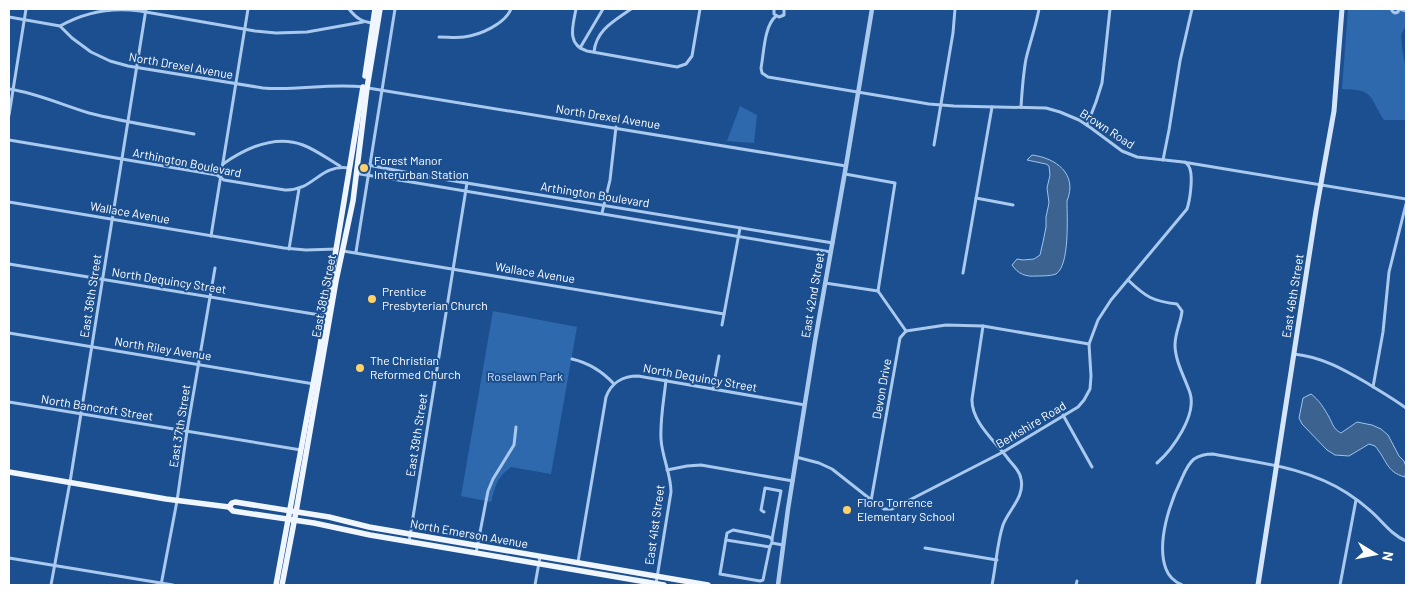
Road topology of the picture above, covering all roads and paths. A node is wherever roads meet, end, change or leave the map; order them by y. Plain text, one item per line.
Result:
1 (26, 9) edge
2 (248, 9) edge
3 (349, 9) edge
4 (375, 9) edge
5 (380, 9) edge
6 (395, 9) edge
7 (511, 9) edge
8 (576, 9) edge
9 (603, 9) edge
10 (630, 9) edge
11 (700, 9) edge
12 (774, 9) edge
13 (784, 9) edge
14 (872, 9) edge
15 (955, 9) edge
16 (1039, 9) edge
17 (1110, 9) edge
18 (1192, 9) edge
19 (1342, 9) edge
20 (1391, 9) edge
21 (1399, 9) edge
22 (146, 10) edge
23 (1406, 11) edge
24 (776, 16) junction
25 (9, 17) edge
26 (24, 19) junction
27 (363, 22) junction
28 (373, 23) junction
29 (60, 26) junction
30 (244, 29) junction
31 (440, 37) dead end
32 (580, 48) junction
33 (594, 52) junction
34 (136, 67) junction
35 (236, 84) junction
36 (365, 88) junction
37 (11, 89) edge
38 (382, 89) junction
39 (858, 92) junction
40 (941, 105) junction
41 (992, 107) junction
42 (1021, 107) junction
43 (9, 115) edge
44 (128, 122) junction
45 (1087, 125) junction
46 (616, 127) junction
47 (194, 134) dead end
48 (9, 140) edge
49 (934, 145) dead end
50 (122, 159) junction
51 (1163, 160) junction
52 (1184, 162) junction
53 (223, 165) junction
54 (846, 166) junction
55 (341, 167) junction
56 (370, 167) junction
57 (355, 169) junction
58 (844, 174) junction
59 (369, 176) junction
60 (221, 177) junction
61 (467, 184) junction
62 (1321, 184) junction
63 (299, 189) junction
64 (466, 191) junction
65 (976, 198) junction
66 (1406, 199) edge
67 (9, 202) edge
68 (1406, 204) edge
69 (1013, 205) dead end
70 (603, 206) junction
71 (602, 213) junction
72 (112, 219) junction
73 (740, 228) junction
74 (211, 236) junction
75 (738, 236) junction
76 (832, 243) junction
77 (289, 249) junction
78 (340, 250) junction
79 (831, 252) junction
80 (356, 253) junction
81 (9, 264) edge
82 (215, 268) dead end
83 (453, 269) junction
84 (963, 273) dead end
85 (103, 279) junction
86 (1128, 280) junction
87 (825, 284) junction
88 (878, 291) junction
89 (210, 297) junction
90 (724, 314) junction
91 (326, 316) junction
92 (722, 325) dead end
93 (983, 326) junction
94 (906, 331) junction
95 (9, 333) edge
96 (1089, 344) junction
97 (92, 346) junction
98 (1294, 354) junction
99 (719, 356) dead end
100 (572, 359) dead end
101 (199, 364) junction
102 (666, 380) junction
103 (314, 384) junction
104 (614, 384) junction
105 (1373, 387) junction
106 (713, 389) junction
107 (9, 402) edge
108 (805, 405) junction
109 (1406, 408) edge
110 (81, 414) junction
111 (1063, 416) junction
112 (516, 427) dead end
113 (187, 431) junction
114 (301, 450) junction
115 (1003, 452) junction
116 (796, 457) junction
117 (1157, 463) dead end
118 (1277, 466) junction
119 (1092, 467) dead end
120 (668, 470) junction
121 (9, 472) edge
122 (793, 481) junction
123 (70, 482) junction
124 (1356, 500) junction
125 (177, 501) junction
126 (872, 501) junction
127 (229, 507) junction
128 (293, 511) junction
129 (764, 512) dead end
130 (291, 519) junction
131 (410, 534) junction
132 (726, 540) junction
133 (1406, 541) edge
134 (409, 542) junction
135 (771, 543) junction
136 (783, 545) junction
137 (478, 546) junction
138 (925, 548) dead end
139 (476, 553) junction
140 (540, 556) junction
141 (9, 558) edge
142 (996, 560) junction
143 (578, 563) junction
144 (539, 564) junction
145 (54, 566) junction
146 (657, 577) junction
147 (161, 584) edge
148 (656, 584) junction
149 (51, 585) edge
150 (173, 585) edge
151 (276, 585) edge
152 (282, 585) edge
153 (535, 585) edge
154 (664, 585) edge
155 (708, 585) edge
156 (778, 585) edge
157 (992, 585) edge
158 (1182, 585) edge
159 (1258, 585) edge
160 (1340, 585) edge

1 - 26 street
2 - 30 street
3 - 27 street
4 - 28 main road, East 38th Street
5 - 36 main road, East 38th Street
6 - 38 street
7 - 31 street
8 - 32 street
9 - 32 street
10 - 33 street
11 - 33 street
12 - 24 street
13 - 24 street
14 - 39 street, East 42nd Street
15 - 40 street
16 - 42 street
17 - 45 street
18 - 51 street
19 - 62 main road, East 46th Street
20 - 21 street
21 - 23 street
22 - 29 street
22 - 30 street
22 - 34 street, East 36th Street
24 - 39 street, Brown Road
25 - 26 street
26 - 29 street
26 - 37 street
27 - 28 street
27 - 30 street
28 - 36 main road, East 38th Street
29 - 34 street, North Drexel Avenue
30 - 35 street
32 - 33 street
34 - 35 street, North Drexel Avenue
34 - 44 street, East 36th Street
35 - 36 street, North Drexel Avenue
35 - 53 street
36 - 38 street, North Drexel Avenue
36 - 57 main road, East 38th Street
37 - 43 street
37 - 44 street
38 - 46 street, North Drexel Avenue
38 - 56 street
39 - 40 street, Brown Road
39 - 54 street, East 42nd Street
40 - 41 street, Brown Road
40 - 49 street
41 - 42 street, Brown Road
41 - 65 street
42 - 45 street, Brown Road
44 - 47 street
44 - 50 street, East 36th Street
45 - 51 street, Brown Road
46 - 54 street, North Drexel Avenue
46 - 70 street
48 - 50 street, Arthington Boulevard
50 - 60 street, Arthington Boulevard
50 - 72 street, East 36th Street
51 - 52 street, Brown Road
52 - 62 street, Brown Road
52 - 86 street, Berkshire Road
53 - 55 street
53 - 60 street
54 - 58 street, East 42nd Street
55 - 57 street, Arthington Boulevard
55 - 63 street, Arthington Boulevard
56 - 57 street, Arthington Boulevard
56 - 59 street
56 - 61 street, Arthington Boulevard
57 - 59 street, Arthington Boulevard
57 - 78 main road, East 38th Street
58 - 76 street, East 42nd Street
58 - 88 street
59 - 64 street, Arthington Boulevard
59 - 80 street
60 - 63 street, Arthington Boulevard
60 - 74 street
61 - 64 street, East 39th Street
61 - 70 street, Arthington Boulevard
62 - 66 street, Brown Road
62 - 98 main road, East 46th Street
63 - 77 street
64 - 71 street, Arthington Boulevard
64 - 83 street, East 39th Street
65 - 69 street
65 - 84 street
67 - 72 street, Wallace Avenue
68 - 105 street
70 - 71 street
70 - 73 street, Arthington Boulevard
71 - 75 street, Arthington Boulevard
72 - 74 street, Wallace Avenue
72 - 85 street, East 36th Street
73 - 75 street
73 - 76 street, Arthington Boulevard
74 - 77 street, Wallace Avenue
75 - 79 street, Arthington Boulevard
75 - 90 street
76 - 79 street, East 42nd Street
77 - 78 street, Wallace Avenue
78 - 80 street, Wallace Avenue
78 - 91 main road, East 38th Street
78 - 128 main road, East 38th Street
79 - 87 street, East 42nd Street
80 - 83 street, Wallace Avenue
81 - 85 street, North Dequincy Street
82 - 89 street, East 37th Street
83 - 90 street, Wallace Avenue
83 - 131 street, East 39th Street
85 - 89 street, North Dequincy Street
85 - 97 street, East 36th Street
86 - 96 street, Berkshire Road
86 - 117 street
87 - 88 street
87 - 108 street, East 42nd Street
88 - 94 street
89 - 91 street, North Dequincy Street
89 - 101 street, East 37th Street
90 - 92 street
91 - 103 main road, East 38th Street
93 - 94 street
93 - 96 street
93 - 115 street
94 - 126 street, Devon Drive
95 - 97 street, North Riley Avenue
96 - 111 street, Berkshire Road
97 - 101 street, North Riley Avenue
97 - 110 street, East 36th Street
98 - 105 street
98 - 118 main road, East 46th Street
99 - 106 street
100 - 104 street
101 - 103 street, North Riley Avenue
101 - 113 street, East 37th Street
102 - 104 street, North Dequincy Street
102 - 106 street, North Dequincy Street
102 - 120 street, East 41st Street
103 - 114 main road, East 38th Street
104 - 143 street
105 - 109 street
106 - 108 street, North Dequincy Street
107 - 110 street, North Bancroft Street
108 - 116 street, East 42nd Street
110 - 113 street, North Bancroft Street
110 - 123 street, East 36th Street
111 - 115 street, Berkshire Road
111 - 119 street
112 - 137 street
113 - 114 street, North Bancroft Street
113 - 125 street, East 37th Street
114 - 128 main road, East 38th Street
115 - 126 street, Berkshire Road
115 - 142 street
116 - 122 street, East 42nd Street
116 - 126 street, Berkshire Road
118 - 124 street
118 - 158 street
118 - 159 main road, East 46th Street
120 - 122 street
120 - 146 street, East 41st Street
121 - 123 main road, North Emerson Avenue
122 - 136 street, East 42nd Street
123 - 125 main road, North Emerson Avenue
123 - 145 street, East 36th Street
124 - 133 street
124 - 160 street
125 - 127 main road, North Emerson Avenue
125 - 147 street, East 37th Street
127 - 128 main road, North Emerson Avenue
127 - 130 main road, North Emerson Avenue
128 - 130 main road, East 38th Street
128 - 131 main road, North Emerson Avenue
129 - 135 street
130 - 134 main road, North Emerson Avenue
130 - 151 main road, East 38th Street
130 - 152 main road, East 38th Street
131 - 134 street, East 39th Street
131 - 137 main road, North Emerson Avenue
132 - 135 street
132 - 135 street
132 - 135 street
134 - 139 main road, North Emerson Avenue
135 - 136 street
136 - 156 street, East 42nd Street
137 - 139 street
137 - 140 main road, North Emerson Avenue
138 - 142 street
139 - 144 main road, North Emerson Avenue
140 - 143 main road, North Emerson Avenue
140 - 144 street
141 - 145 street
142 - 157 street
143 - 146 main road, North Emerson Avenue
144 - 148 main road, North Emerson Avenue
144 - 153 street
145 - 147 street
145 - 149 street, East 36th Street
146 - 148 street, East 41st Street
146 - 155 main road, North Emerson Avenue
147 - 150 street
148 - 154 main road, North Emerson Avenue

